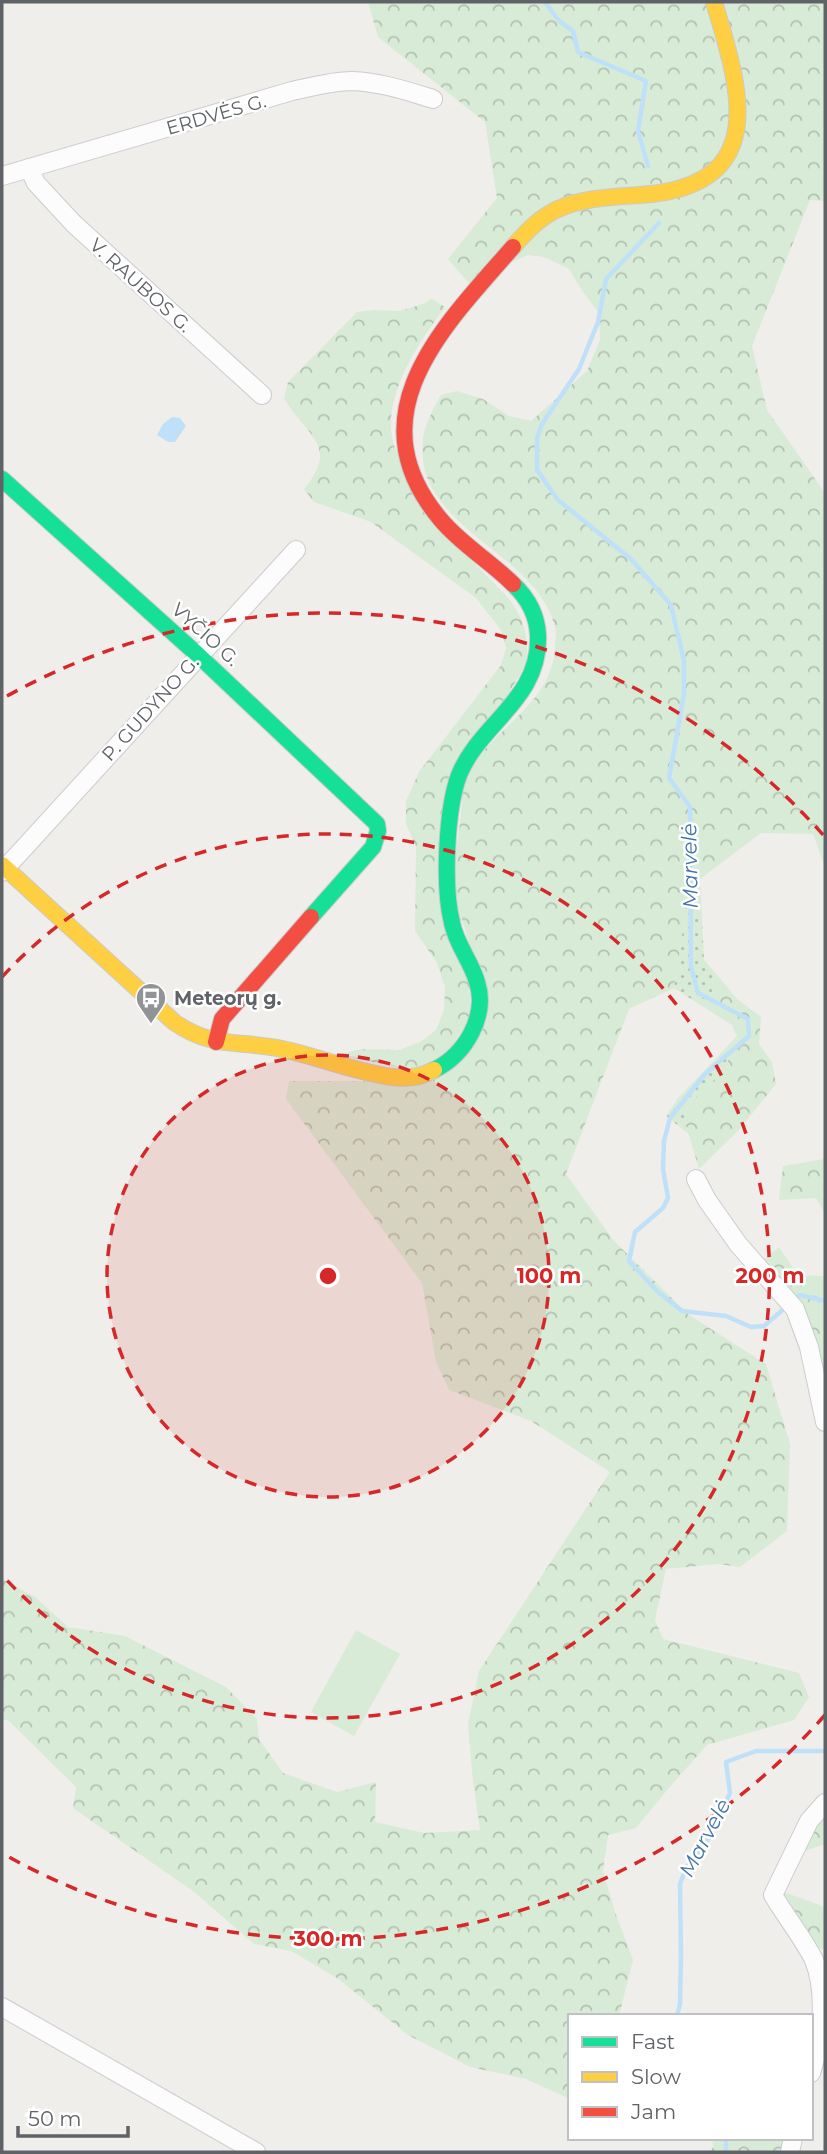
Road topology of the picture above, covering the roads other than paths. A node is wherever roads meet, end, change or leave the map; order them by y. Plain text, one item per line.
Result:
1 (714, 2) edge
2 (433, 99) dead end
3 (29, 168) junction
4 (2, 176) edge
5 (262, 395) dead end
6 (2, 479) edge
7 (296, 550) dead end
8 (198, 654) junction
9 (3, 868) edge
10 (216, 1042) junction
11 (696, 1179) dead end
12 (825, 1422) edge
13 (825, 1803) edge
14 (2, 2007) edge
15 (813, 2067) edge
16 (256, 2152) edge

1 - 10 street
2 - 3 street, ERDVĖS G.
3 - 4 street, ERDVĖS G.
3 - 5 street, V. RAUBOS G.
6 - 8 street, VYČIO G.
7 - 8 street, P. GUDYNO G.
8 - 9 street, P. GUDYNO G.
8 - 10 street, VYČIO G.
9 - 10 street
11 - 12 street
13 - 15 street
14 - 16 street

